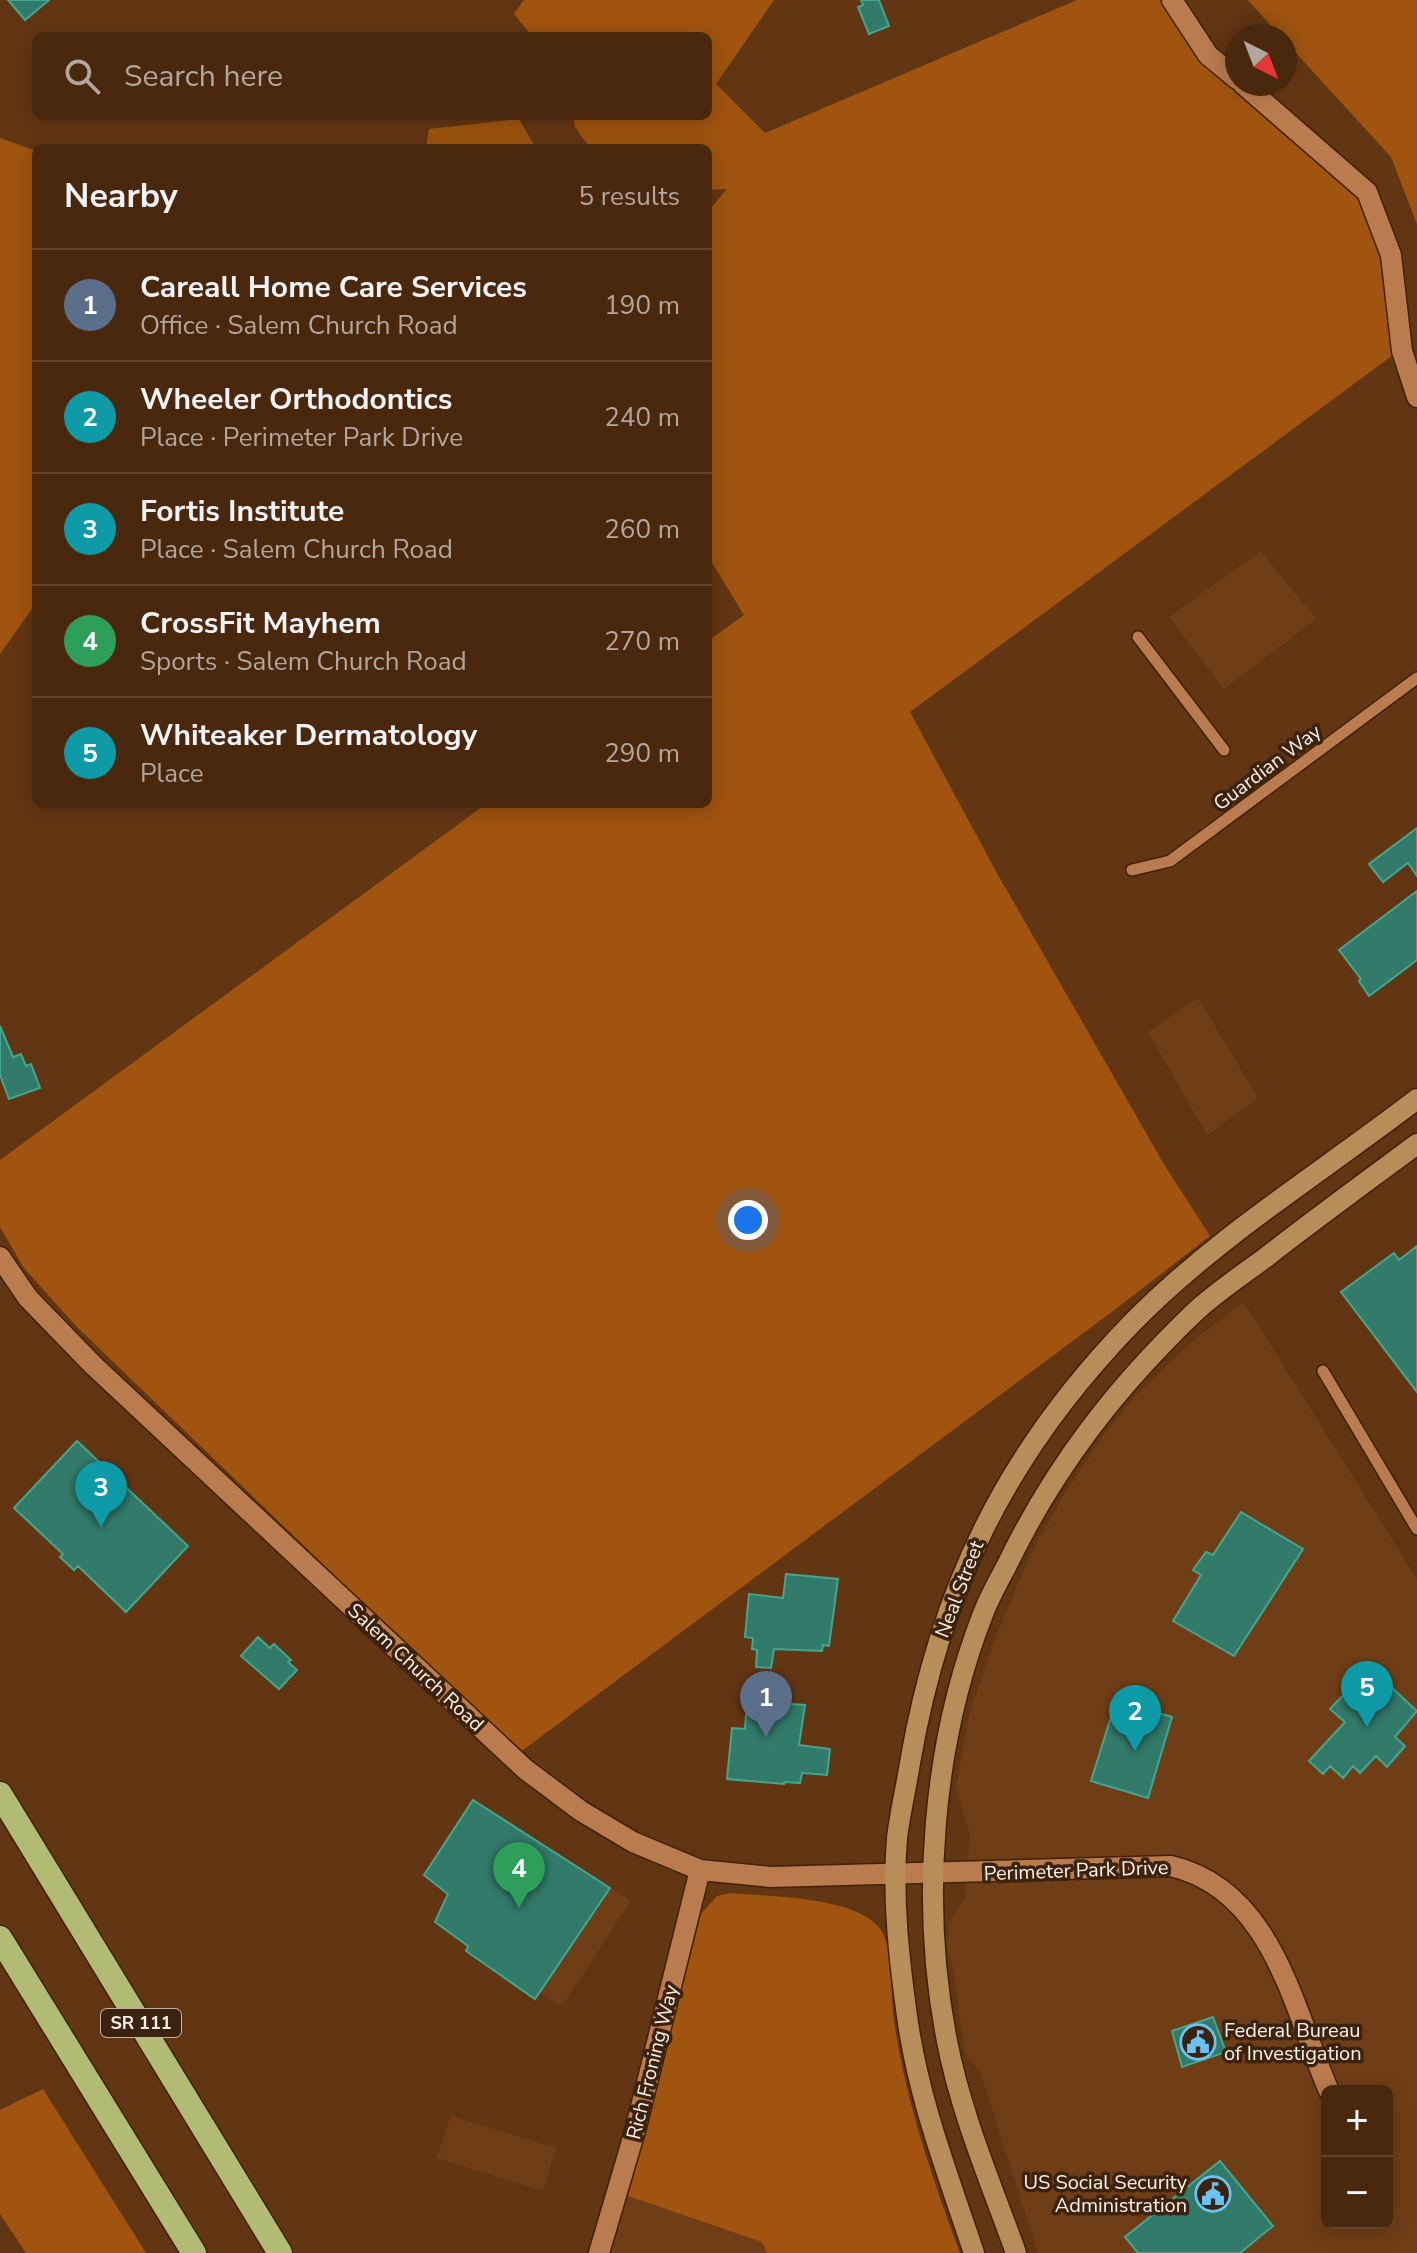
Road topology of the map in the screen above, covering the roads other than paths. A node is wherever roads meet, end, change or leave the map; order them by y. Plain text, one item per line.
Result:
1 (1172, 0) edge
2 (1225, 69) edge
3 (1257, 96) edge
4 (1417, 397) edge
5 (1138, 637) dead end
6 (1417, 678) edge
7 (1224, 750) dead end
8 (1132, 870) dead end
9 (1417, 1099) edge
10 (1417, 1144) edge
11 (0, 1257) edge
12 (1323, 1371) dead end
13 (995, 1506) junction
14 (1026, 1526) junction
15 (1417, 1529) edge
16 (0, 1794) edge
17 (700, 1870) junction
18 (896, 1875) junction
19 (932, 1875) junction
20 (0, 1938) edge
21 (1327, 2085) edge
22 (194, 2253) edge
23 (280, 2253) edge
24 (599, 2253) edge
25 (974, 2253) edge
26 (1016, 2253) edge

1 - 2 street
3 - 4 street
5 - 7 lane
6 - 8 lane, Guardian Way
9 - 13 main road, Neal Street
10 - 14 main road, Neal Street
11 - 17 street, Salem Church Road
12 - 15 lane
13 - 14 main road
13 - 18 main road, Neal Street
14 - 19 main road, Neal Street
16 - 23 highway, SR 111
17 - 18 street, Salem Church Road
17 - 24 street, Rich Froning Way
18 - 19 street, Salem Church Road
18 - 25 main road, Neal Street
19 - 21 street, Perimeter Park Drive
19 - 26 main road, Neal Street
20 - 22 highway

